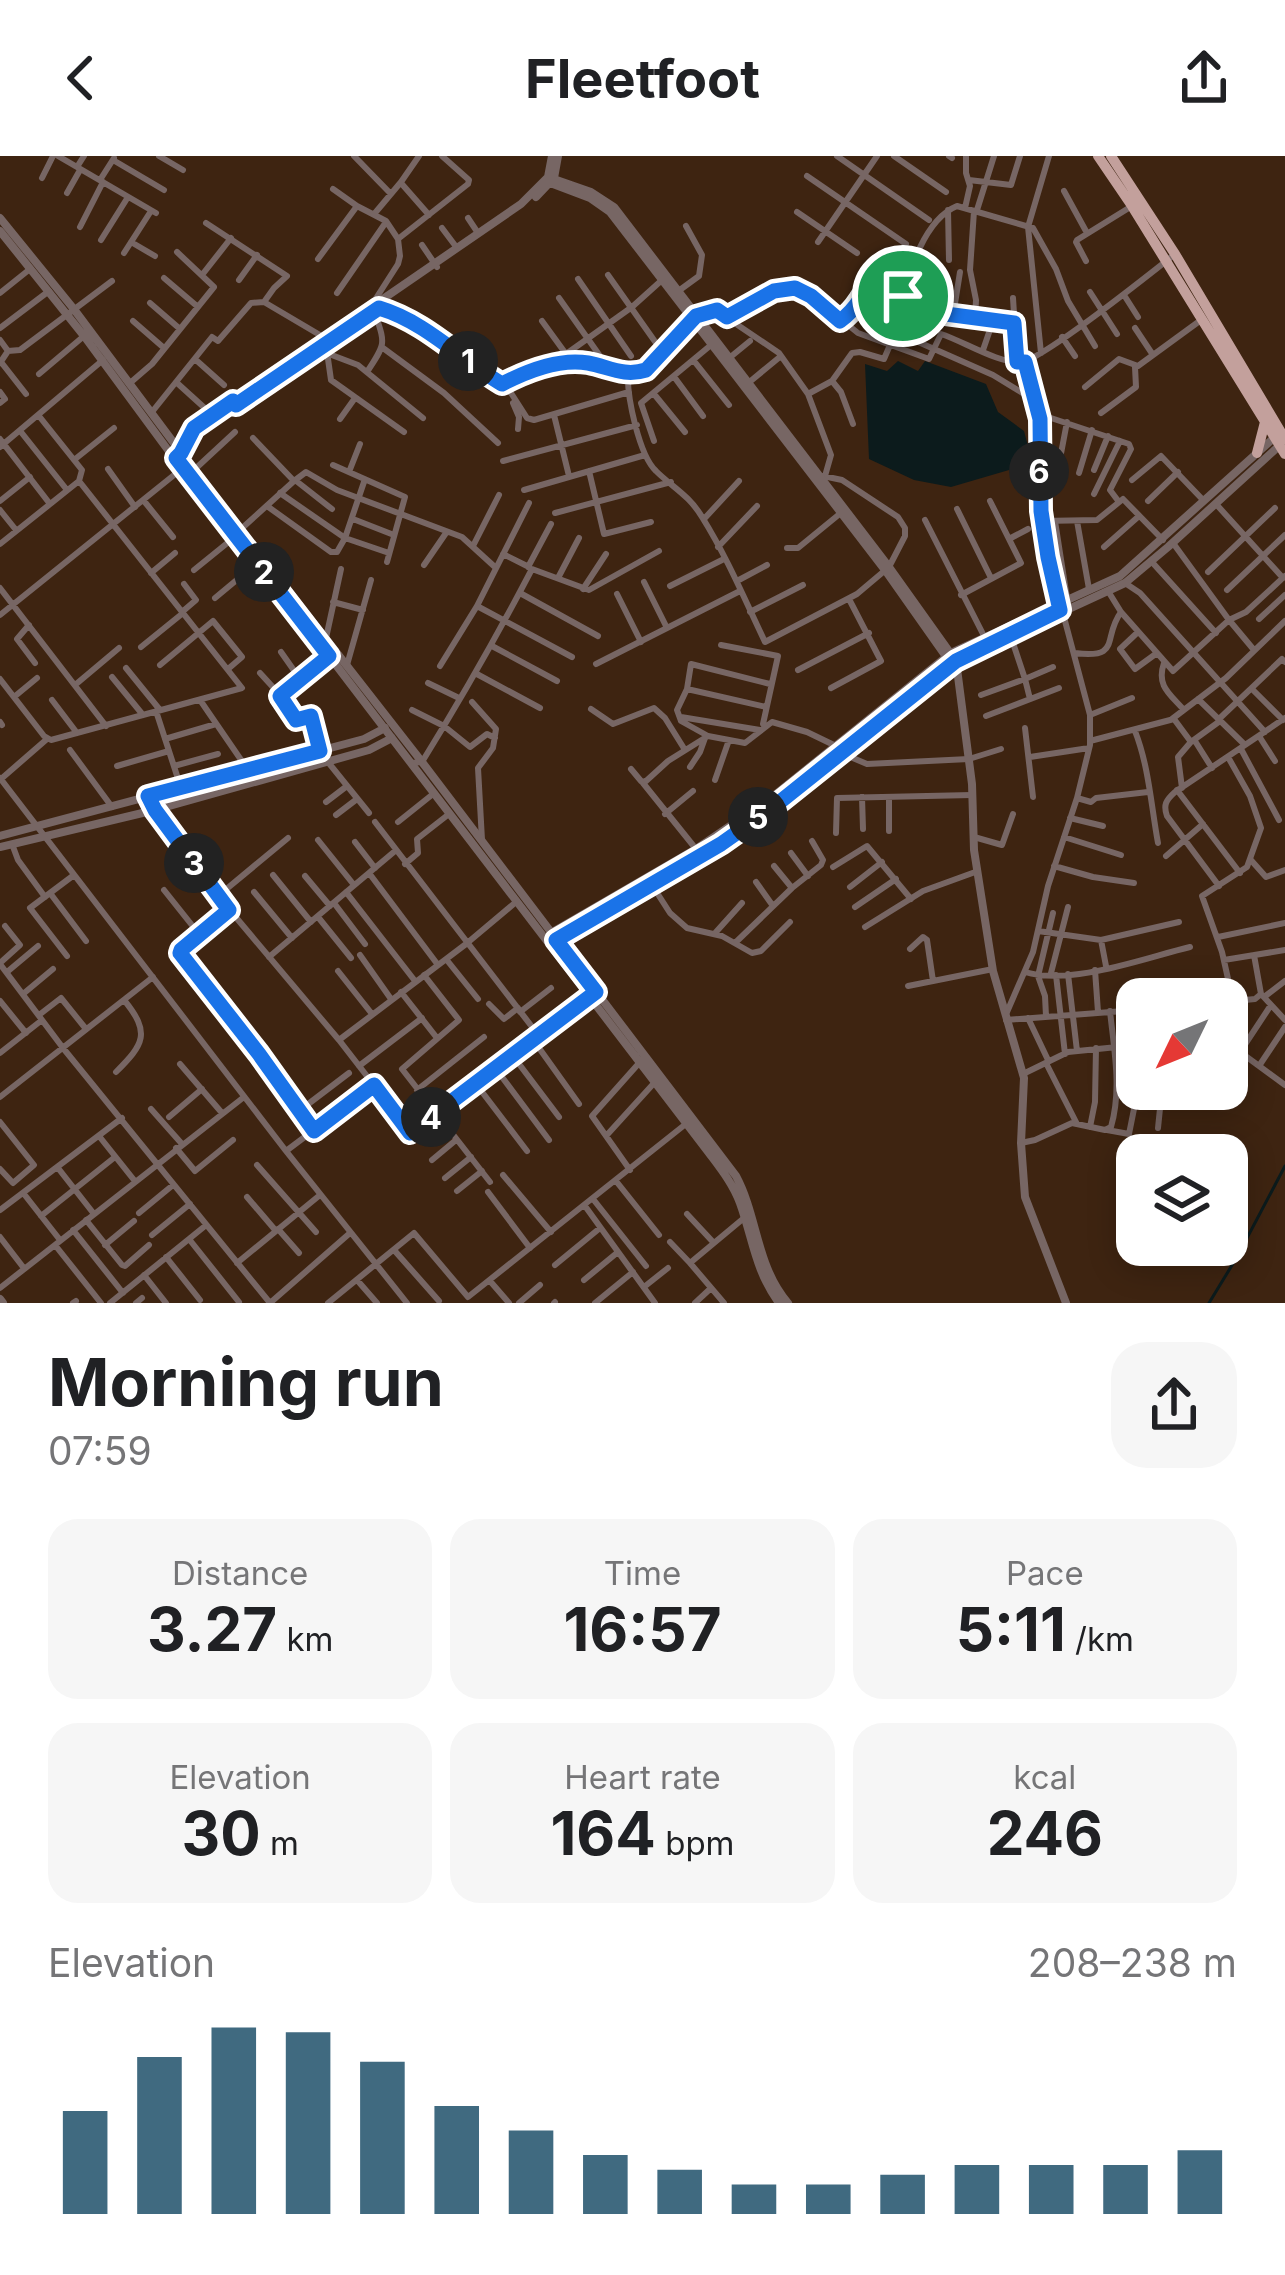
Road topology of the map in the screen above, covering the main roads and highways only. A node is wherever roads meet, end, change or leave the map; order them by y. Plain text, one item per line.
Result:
1 (1098, 156) edge
2 (1111, 156) edge
3 (1171, 258) junction
4 (1265, 422) junction
5 (1282, 441) edge
6 (1257, 453) road end

1 - 3 main road
2 - 3 main road
3 - 4 main road
3 - 5 main road
4 - 5 main road
4 - 6 main road

